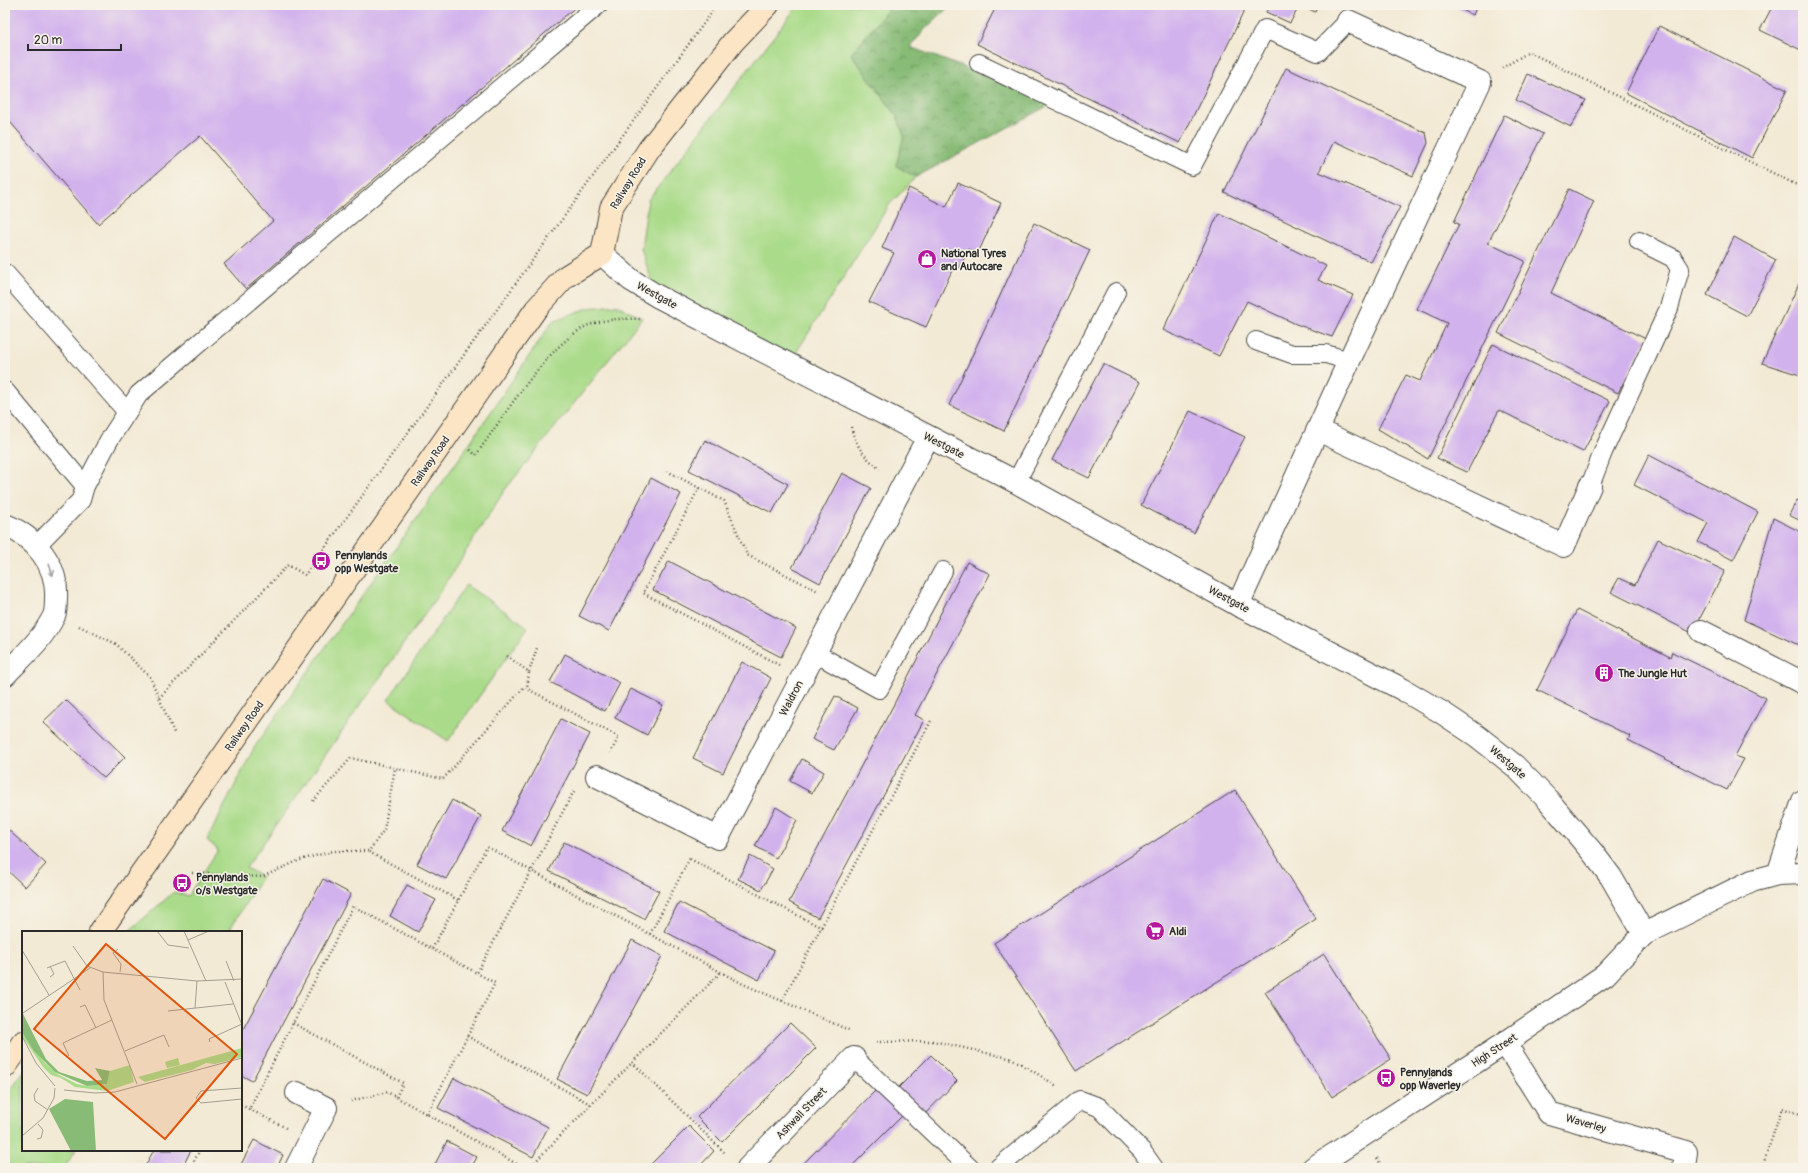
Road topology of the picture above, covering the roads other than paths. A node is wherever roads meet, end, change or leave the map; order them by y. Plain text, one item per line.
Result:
1 (598, 5) edge
2 (768, 5) edge
3 (1348, 21) joint
4 (979, 63) dead end
5 (1639, 241) dead end
6 (602, 254) junction
7 (5, 273) edge
8 (1116, 292) dead end
9 (1256, 341) dead end
10 (1349, 362) junction
11 (5, 391) edge
12 (127, 412) junction
13 (1318, 430) junction
14 (928, 437) junction
15 (1016, 482) junction
16 (85, 486) junction
17 (1590, 486) joint
18 (5, 525) edge
19 (37, 545) junction
20 (943, 571) dead end
21 (1238, 605) junction
22 (1701, 631) dead end
23 (815, 653) junction
24 (5, 675) edge
25 (1803, 683) edge
26 (597, 776) road end
27 (1803, 800) edge
28 (1803, 873) edge
29 (1778, 874) junction
30 (101, 931) edge
31 (1644, 934) junction
32 (22, 1043) edge
33 (1505, 1043) junction
34 (854, 1058) joint
35 (5, 1067) edge
36 (297, 1093) dead end
37 (749, 1163) edge
38 (296, 1168) edge
39 (970, 1168) edge
40 (998, 1168) edge
41 (1154, 1168) edge
42 (1313, 1168) edge
43 (1684, 1168) edge

1 - 12 lane
2 - 6 main road, Railway Road
3 - 4 lane
3 - 10 street
5 - 17 lane
6 - 14 street, Westgate
6 - 30 main road, Railway Road
7 - 12 lane
8 - 15 lane
9 - 10 lane
10 - 13 street
11 - 16 lane
12 - 16 lane
13 - 17 street
13 - 21 street
14 - 15 street, Westgate
14 - 23 street, Waldron
15 - 21 street, Westgate
16 - 19 lane
18 - 19 street
19 -> 24 street
20 - 23 lane
21 - 31 street, Westgate
22 - 25 street
23 - 26 street, Waldron
27 - 29 street
28 - 29 street
29 - 31 street
31 - 33 street, High Street
32 - 35 main road
33 - 42 street, High Street
33 - 43 street, Waverley
34 - 37 street, Ashwall Street
34 - 39 lane
36 - 38 street
40 - 41 lane

